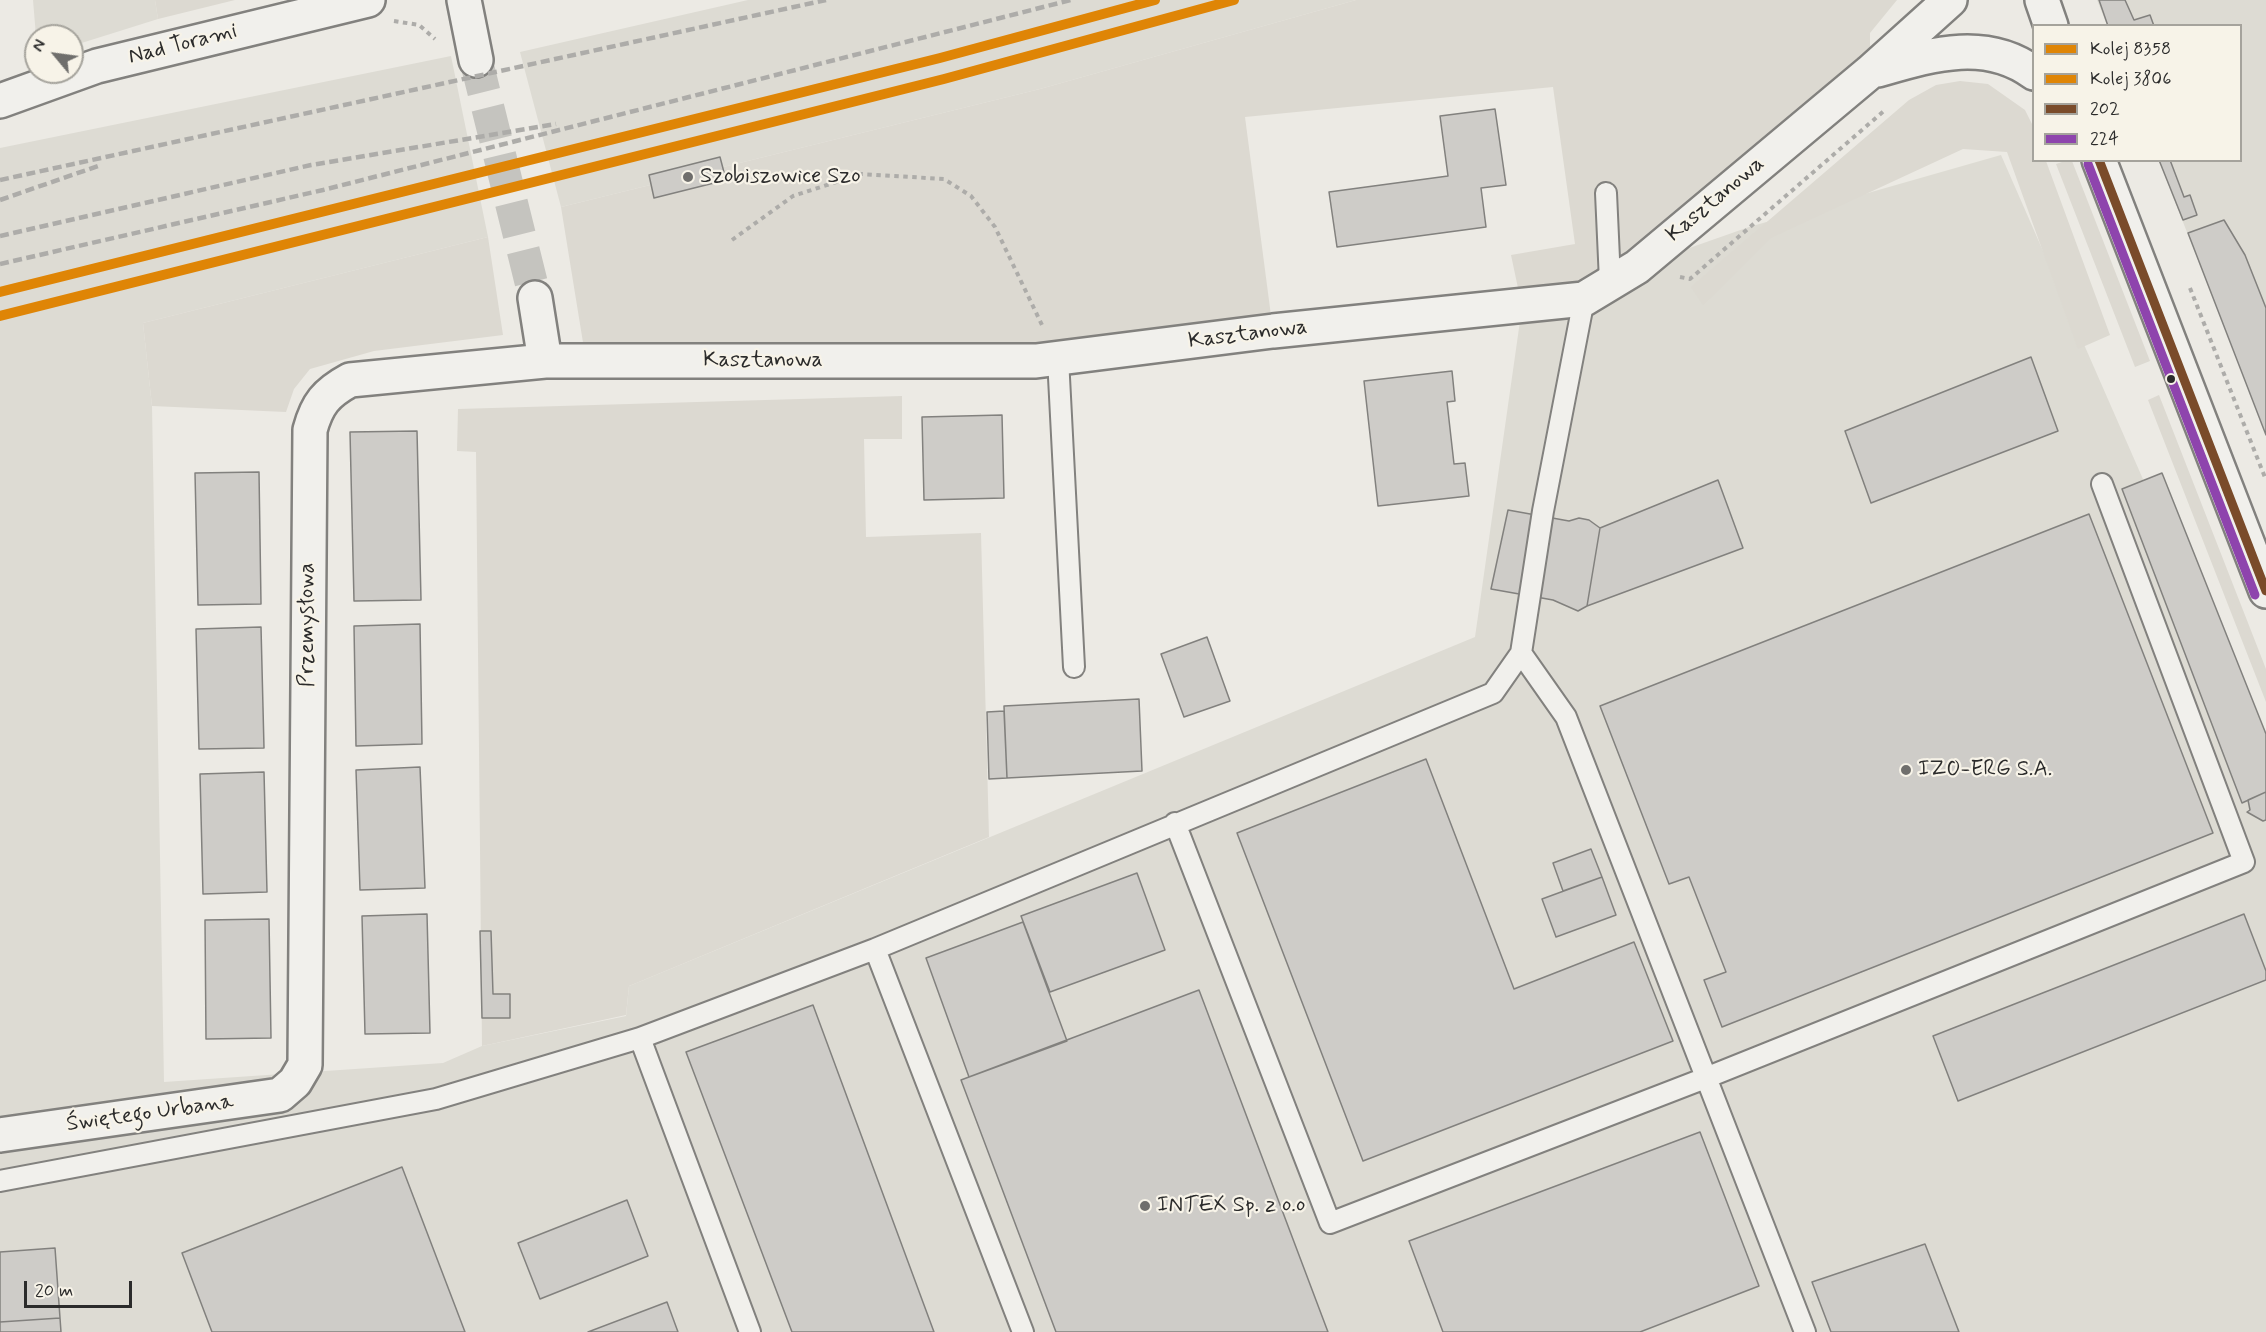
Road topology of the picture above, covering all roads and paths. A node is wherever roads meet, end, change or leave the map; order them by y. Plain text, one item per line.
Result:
1 (464, 0) edge
2 (1950, 0) edge
3 (2042, 0) edge
4 (379, 10) edge
5 (2050, 24) edge
6 (443, 45) dead end
7 (476, 60) tunnel mouth
8 (1870, 72) junction
9 (2032, 72) edge
10 (0, 101) edge
11 (1893, 102) dead end
12 (2101, 162) edge
13 (1606, 193) dead end
14 (732, 240) dead end
15 (1690, 279) dead end
16 (2187, 282) dead end
17 (1597, 290) junction
18 (535, 298) tunnel mouth
19 (1058, 358) junction
20 (545, 361) junction
21 (2266, 480) edge
22 (2102, 484) dead end
23 (2266, 591) edge
24 (1521, 653) junction
25 (1074, 667) dead end
26 (1175, 823) junction
27 (875, 949) junction
28 (640, 1038) junction
29 (1708, 1077) junction
30 (295, 1082) joint
31 (0, 1135) edge
32 (0, 1181) edge
33 (750, 1332) edge
34 (1023, 1332) edge
35 (1805, 1332) edge

1 - 7 street
2 - 8 street, Kasztanowa
3 - 5 street
4 - 6 path
4 - 10 street, Nad Torami
8 - 9 street, Kasztanowa
8 - 17 street, Kasztanowa
11 - 15 path
12 - 23 street
13 - 17 lane
14 - 19 path
16 - 21 path
17 - 19 street, Kasztanowa
17 - 24 lane
18 - 20 street
19 - 20 street, Kasztanowa
19 - 25 lane
20 - 30 street, Przemysłowa
22 - 29 lane
24 - 26 lane
24 - 29 lane
26 - 27 lane
26 - 29 lane
27 - 28 lane
27 - 34 lane
28 - 32 lane
28 - 33 lane
29 - 35 lane
30 - 31 street, Świętego Urbana

